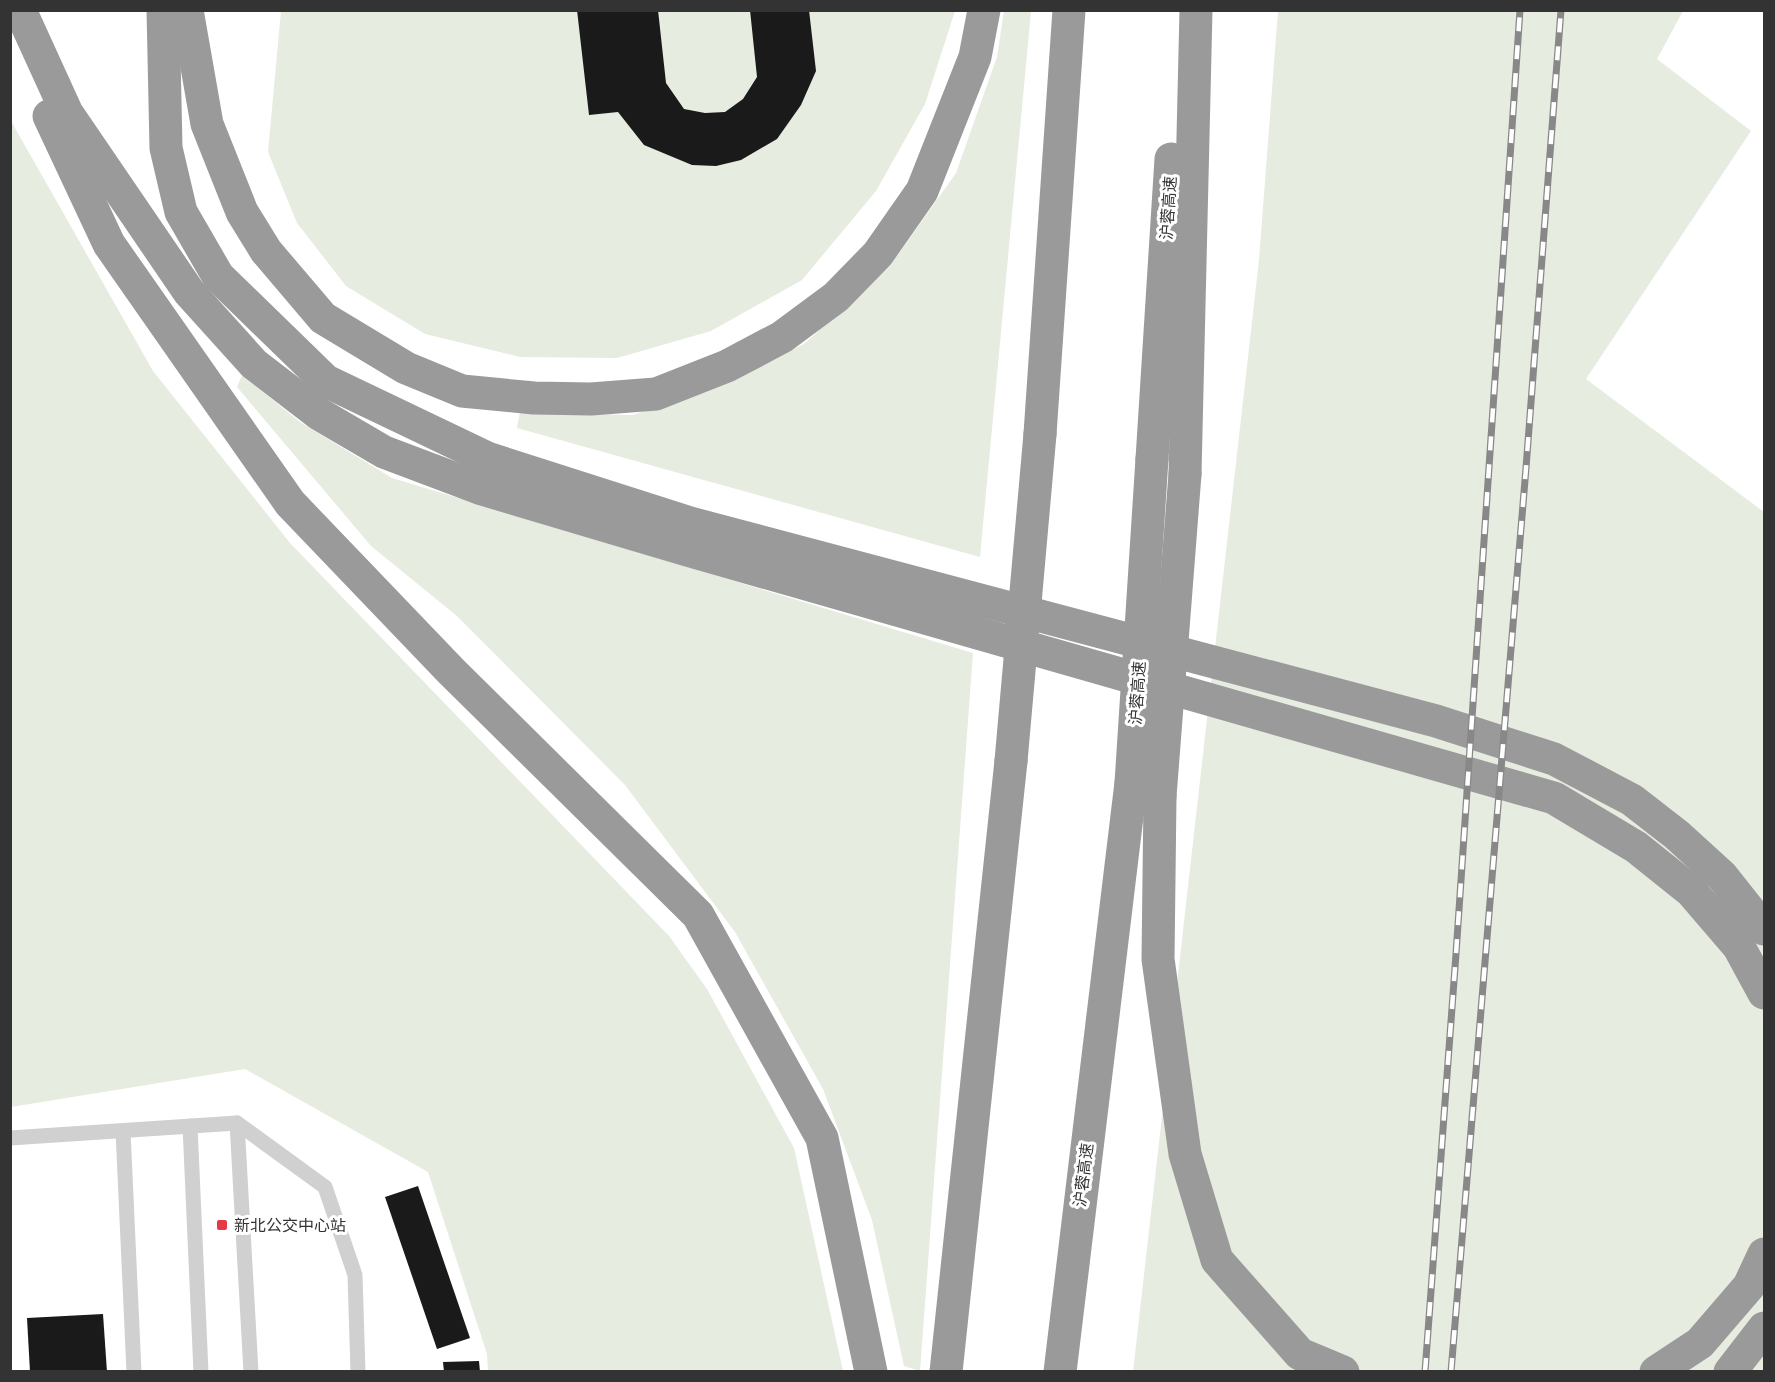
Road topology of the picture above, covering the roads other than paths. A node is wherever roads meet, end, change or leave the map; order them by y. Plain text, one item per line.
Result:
1 (19, 10) edge
2 (163, 10) edge
3 (187, 10) edge
4 (984, 10) edge
5 (1069, 10) edge
6 (1180, 10) edge
7 (1196, 10) edge
8 (1145, 789) junction
9 (1764, 929) edge
10 (1764, 993) edge
11 (237, 1123) junction
12 (190, 1126) junction
13 (123, 1131) junction
14 (10, 1138) edge
15 (1764, 1254) edge
16 (1764, 1328) edge
17 (134, 1371) edge
18 (201, 1371) edge
19 (251, 1371) edge
20 (358, 1371) edge
21 (871, 1371) edge
22 (946, 1371) edge
23 (1060, 1371) edge
24 (1343, 1371) edge
25 (1656, 1371) edge
26 (1730, 1371) edge

1 - 10 highway
1 - 21 highway
2 - 9 highway
3 - 4 highway
5 - 22 highway, bridge
6 - 8 highway, 沪蓉高速, bridge
7 - 8 highway, bridge
8 - 23 highway, 沪蓉高速
8 - 24 highway
11 - 12 lane
11 - 19 lane
11 - 20 lane
12 - 13 lane
12 - 18 lane
13 - 14 lane
13 - 17 lane
15 - 25 highway
16 - 26 highway

